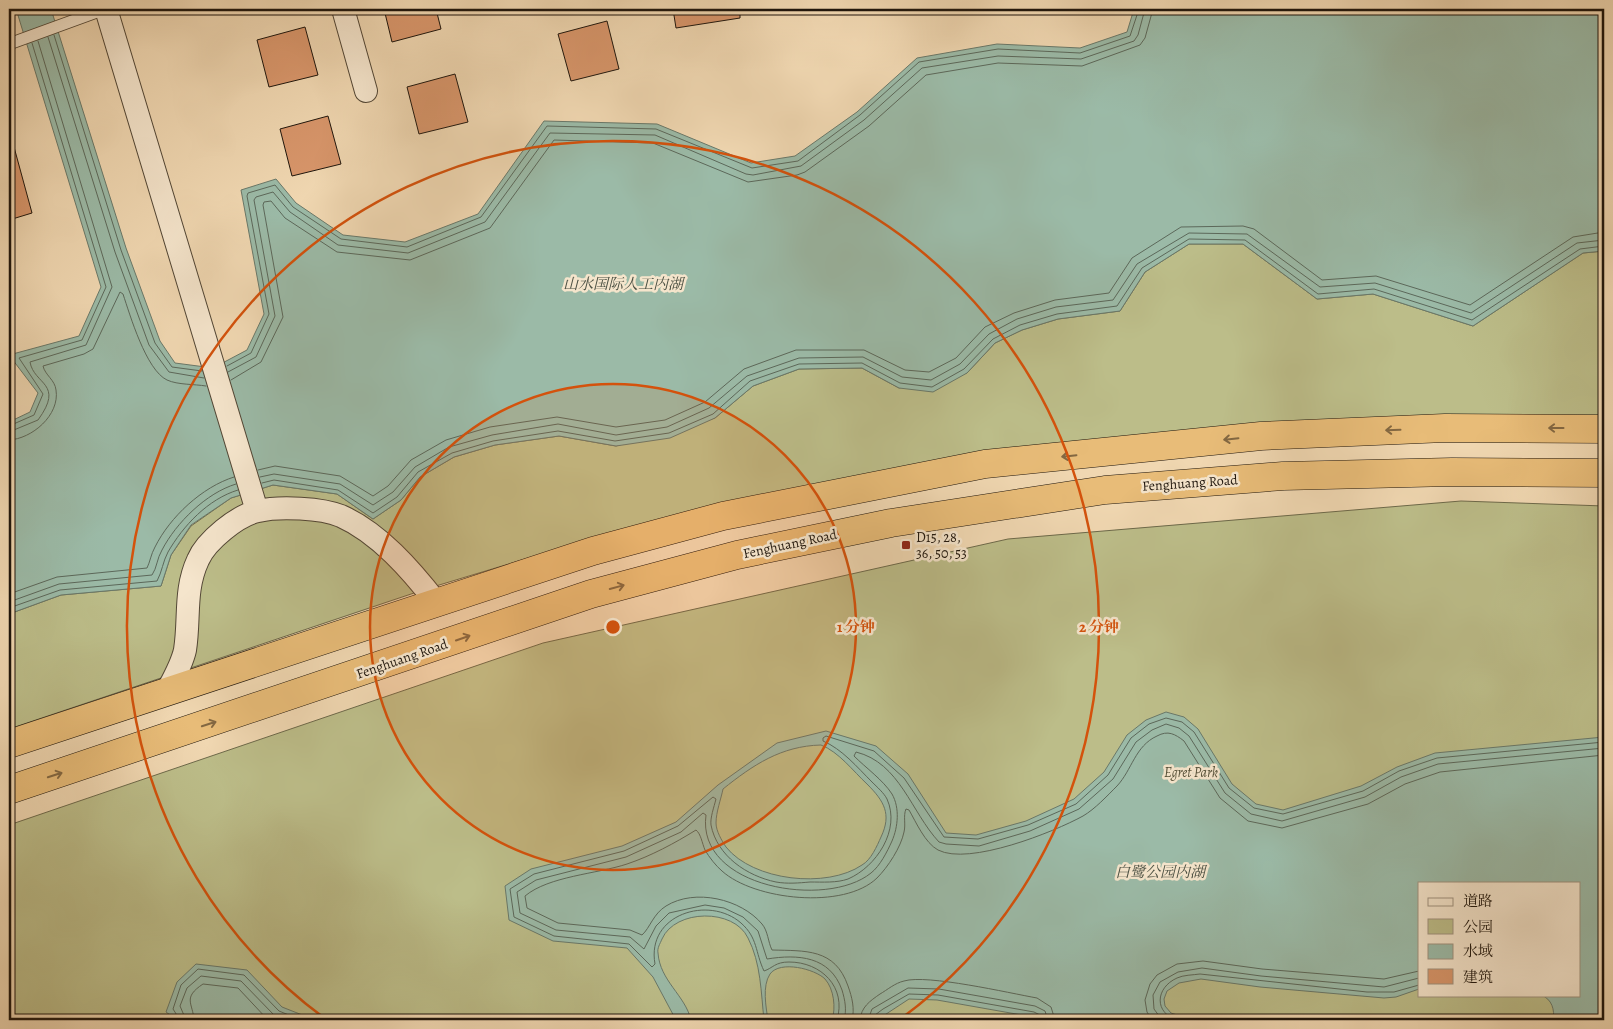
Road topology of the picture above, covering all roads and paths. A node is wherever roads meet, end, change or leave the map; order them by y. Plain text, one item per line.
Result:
1 (105, 9) edge
2 (342, 9) edge
3 (9, 44) edge
4 (366, 91) dead end
5 (1604, 428) edge
6 (1604, 473) edge
7 (257, 511) junction
8 (436, 602) junction
9 (167, 691) junction
10 (9, 744) edge
11 (9, 790) edge

1 - 3 lane
1 - 7 street
2 - 4 street
5 -> 8 highway
11 -> 6 highway, Fenghuang Road
7 - 8 street
7 - 9 street
8 - 9 highway
9 - 10 highway

